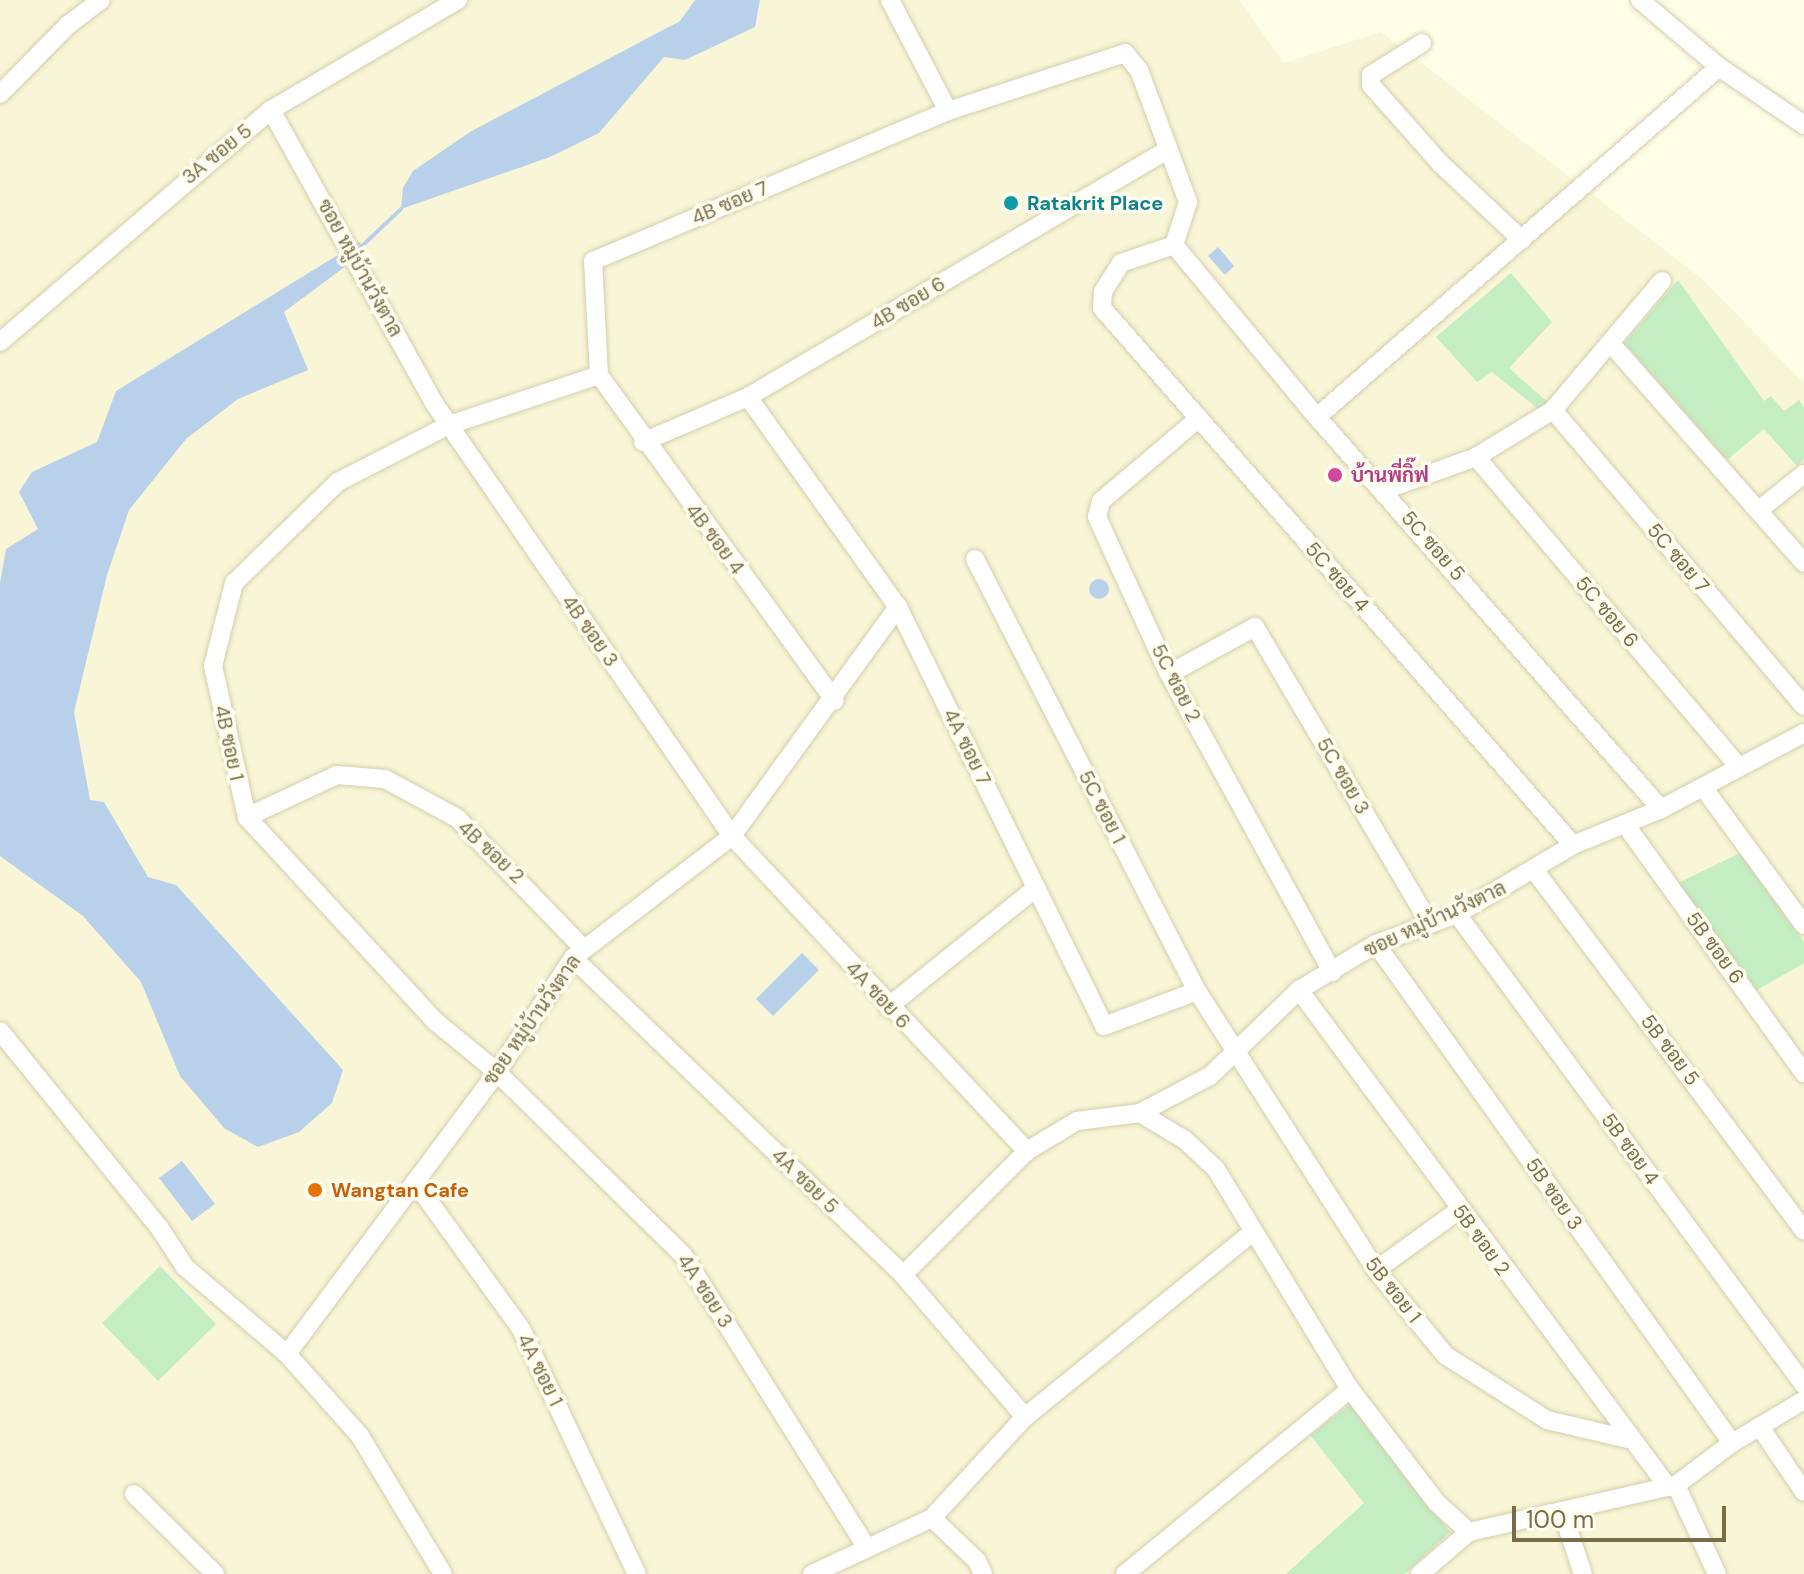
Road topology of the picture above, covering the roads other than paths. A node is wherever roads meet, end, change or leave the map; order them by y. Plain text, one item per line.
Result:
1 (101, 0) edge
2 (458, 0) edge
3 (890, 0) edge
4 (1640, 0) edge
5 (1422, 43) dead end
6 (1719, 67) junction
7 (0, 94) edge
8 (271, 110) junction
9 (948, 111) junction
10 (1804, 125) edge
11 (1166, 151) junction
12 (1522, 240) junction
13 (1174, 245) junction
14 (1662, 281) dead end
15 (0, 342) edge
16 (1612, 345) junction
17 (599, 375) junction
18 (748, 397) junction
19 (1553, 410) junction
20 (1317, 417) junction
21 (1199, 418) junction
22 (449, 425) junction
23 (643, 442) junction
24 (1476, 457) junction
25 (1804, 474) edge
26 (1384, 490) junction
27 (1759, 510) junction
28 (975, 559) dead end
29 (1804, 563) edge
30 (898, 607) junction
31 (1169, 674) junction
32 (835, 701) junction
33 (1804, 706) edge
34 (1804, 733) edge
35 (1739, 767) junction
36 (1703, 787) junction
37 (1661, 809) junction
38 (247, 817) junction
39 (1625, 824) junction
40 (732, 836) junction
41 (1573, 845) junction
42 (1535, 871) junction
43 (1036, 888) junction
44 (1801, 913) edge
45 (1457, 914) junction
46 (1430, 924) junction
47 (1376, 944) junction
48 (578, 953) junction
49 (1332, 972) junction
50 (1299, 990) junction
51 (1197, 991) junction
52 (888, 1007) junction
53 (0, 1031) edge
54 (1232, 1052) junction
55 (497, 1072) junction
56 (1804, 1073) edge
57 (1140, 1113) junction
58 (1027, 1151) junction
59 (415, 1182) junction
60 (1459, 1210) junction
61 (1804, 1230) edge
62 (1253, 1232) junction
63 (1376, 1270) junction
64 (903, 1275) junction
65 (287, 1354) junction
66 (1804, 1385) edge
67 (1350, 1389) junction
68 (1804, 1400) edge
69 (1025, 1417) junction
70 (1760, 1427) junction
71 (1628, 1439) junction
72 (1732, 1443) junction
73 (1672, 1486) junction
74 (1804, 1492) edge
75 (134, 1494) dead end
76 (1562, 1511) junction
77 (932, 1518) junction
78 (1469, 1532) junction
79 (867, 1548) junction
80 (215, 1574) edge
81 (443, 1574) edge
82 (637, 1574) edge
83 (812, 1574) edge
84 (983, 1574) edge
85 (1125, 1574) edge
86 (1420, 1574) edge
87 (1583, 1574) edge
88 (1717, 1574) edge

1 - 7 street
2 - 8 street, 3A ซอย 5
3 - 9 street
4 - 6 street
5 - 12 street
6 - 10 street
6 - 12 street
8 - 15 street, 3A ซอย 5
8 - 22 street, ซอย หมู่บ้านวังตาล
9 - 11 street, 4B ซอย 7
9 - 17 street, 4B ซอย 7
11 - 13 street
11 - 18 street, 4B ซอย 6
12 - 20 street
13 - 20 street, 5C ซอย 5
13 - 21 street, 5C ซอย 4
14 - 16 street
16 - 19 street
16 - 27 street
17 - 22 street
17 - 23 street, 4B ซอย 4
18 - 23 street, 4B ซอย 6
18 - 30 street, 4A ซอย 7
19 - 24 street
19 - 33 street, 5C ซอย 7
20 - 26 street, 5C ซอย 5
21 - 31 street, 5C ซอย 2
21 - 41 street, 5C ซอย 4
22 - 38 street, 4B ซอย 1
22 - 40 street, 4B ซอย 3
23 - 32 street, 4B ซอย 4
24 - 26 street
24 - 35 street, 5C ซอย 6
25 - 27 street
26 - 37 street, 5C ซอย 5
27 - 29 street
28 - 51 street, 5C ซอย 1
30 - 32 street, ซอย หมู่บ้านวังตาล
30 - 43 street, 4A ซอย 7
31 - 46 street, 5C ซอย 3
31 - 49 street, 5C ซอย 2
32 - 40 street, ซอย หมู่บ้านวังตาล
34 - 35 street, ซอย หมู่บ้านวังตาล
35 - 36 street, ซอย หมู่บ้านวังตาล
36 - 37 street, ซอย หมู่บ้านวังตาล
36 - 44 street
37 - 39 street, ซอย หมู่บ้านวังตาล
38 - 48 street, 4B ซอย 2
38 - 55 street, 4B ซอย 1
39 - 41 street, ซอย หมู่บ้านวังตาล
39 - 56 street, 5B ซอย 6
40 - 48 street, ซอย หมู่บ้านวังตาล
40 - 52 street, 4A ซอย 6
41 - 42 street, ซอย หมู่บ้านวังตาล
42 - 45 street, ซอย หมู่บ้านวังตาล
42 - 61 street, 5B ซอย 5
43 - 51 street, 4A ซอย 7
43 - 52 street
45 - 46 street, ซอย หมู่บ้านวังตาล
45 - 66 street, 5B ซอย 4
46 - 47 street, ซอย หมู่บ้านวังตาล
47 - 49 street, ซอย หมู่บ้านวังตาล
47 - 72 street, 5B ซอย 3
48 - 55 street, ซอย หมู่บ้านวังตาล
48 - 64 street, 4A ซอย 5
49 - 50 street, ซอย หมู่บ้านวังตาล
50 - 54 street, ซอย หมู่บ้านวังตาล
50 - 60 street, 5B ซอย 2
51 - 54 street, 5C ซอย 1
52 - 58 street, 4A ซอย 6
53 - 65 street
54 - 57 street, ซอย หมู่บ้านวังตาล
54 - 63 street, 5B ซอย 1
55 - 59 street, ซอย หมู่บ้านวังตาล
55 - 79 street, 4A ซอย 3
57 - 58 street, ซอย หมู่บ้านวังตาล
57 - 62 street
58 - 64 street, ซอย หมู่บ้านวังตาล
59 - 65 street, ซอย หมู่บ้านวังตาล
59 - 82 street, 4A ซอย 1
60 - 63 street
60 - 71 street, 5B ซอย 2
62 - 67 street
62 - 69 street
63 - 71 street, 5B ซอย 1
64 - 69 street, 4A ซอย 5
65 - 81 street
67 - 78 street
67 - 85 street
68 - 70 street
69 - 77 street
70 - 72 street
70 - 74 street
71 - 73 street, 5B ซอย 2
72 - 73 street
73 - 76 street
73 - 88 street, 5B ซอย 2
75 - 80 street
76 - 78 street
76 - 87 street
77 - 79 street
77 - 84 street
78 - 86 street
79 - 83 street

